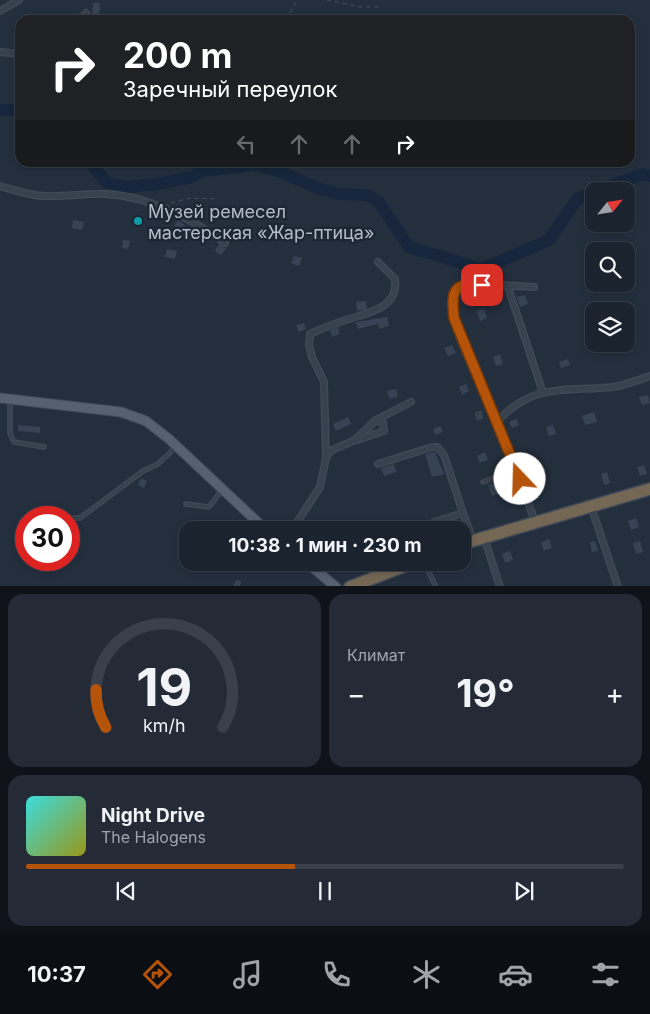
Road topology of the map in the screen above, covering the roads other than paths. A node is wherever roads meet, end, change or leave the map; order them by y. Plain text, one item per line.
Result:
1 (19, 0) edge
2 (0, 12) edge
3 (0, 52) edge
4 (15, 54) edge
5 (0, 186) edge
6 (225, 243) dead end
7 (378, 262) dead end
8 (508, 287) junction
9 (534, 287) dead end
10 (650, 376) edge
11 (543, 392) junction
12 (5, 398) edge
13 (411, 402) dead end
14 (376, 420) junction
15 (497, 422) junction
16 (355, 440) junction
17 (176, 446) junction
18 (44, 447) dead end
19 (326, 458) junction
20 (378, 464) dead end
21 (516, 469) junction
22 (483, 482) dead end
23 (650, 489) edge
24 (222, 490) junction
25 (186, 504) dead end
26 (591, 506) junction
27 (463, 514) junction
28 (80, 518) edge
29 (256, 521) edge
30 (298, 521) edge
31 (438, 521) edge
32 (535, 522) junction
33 (473, 541) edge
34 (317, 571) edge
35 (391, 571) edge
36 (428, 571) edge
37 (336, 586) edge
38 (350, 586) edge
39 (436, 586) edge
40 (500, 586) edge
41 (618, 586) edge

1 - 2 street
3 - 4 street
5 - 6 street
7 - 19 street
8 - 9 street
8 - 11 street
8 - 15 street
10 - 11 street
11 - 15 street
12 - 17 main road
12 - 18 lane
13 - 14 street
14 - 16 street
14 - 16 street
15 - 21 street
16 - 19 street
17 - 24 main road
17 - 28 lane
19 - 30 street
20 - 27 street
21 - 22 lane
21 - 32 street
23 - 26 highway
24 - 25 lane
24 - 29 main road
26 - 32 highway
26 - 41 street
27 - 31 street
27 - 33 street
32 - 33 highway
33 - 40 street
34 - 37 main road
35 - 38 highway
36 - 39 lane

